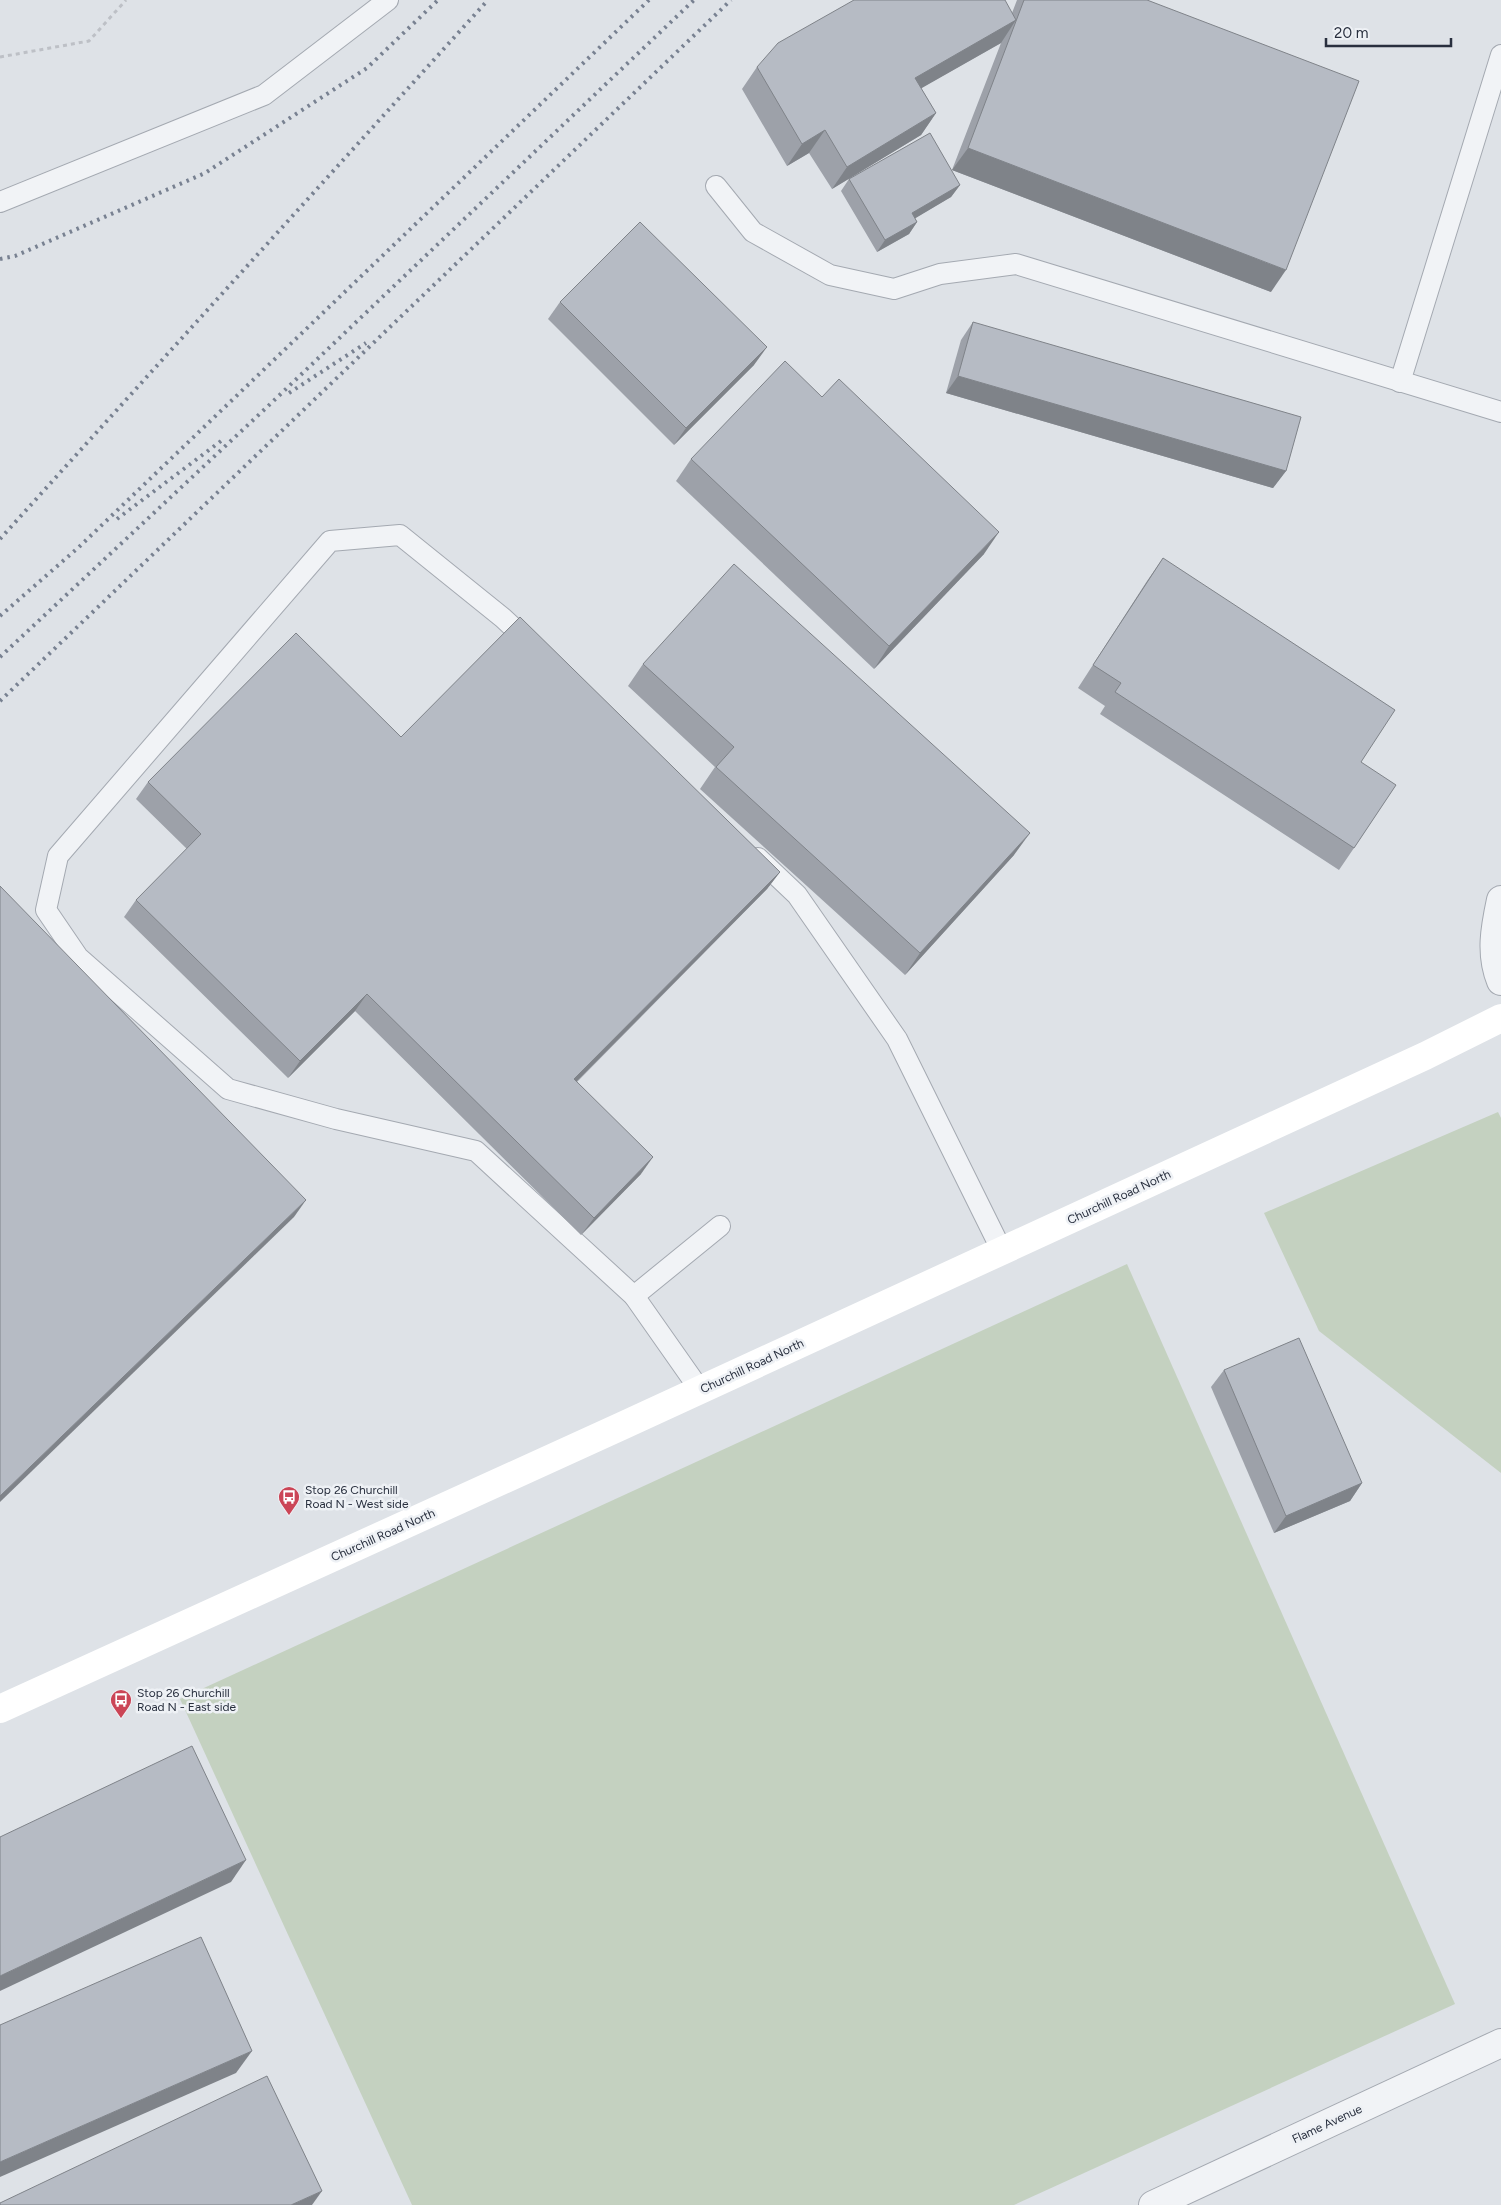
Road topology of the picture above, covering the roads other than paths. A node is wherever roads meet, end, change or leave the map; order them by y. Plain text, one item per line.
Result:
1 (388, 0) edge
2 (1501, 55) edge
3 (716, 186) dead end
4 (0, 202) edge
5 (1400, 382) junction
6 (1501, 412) edge
7 (546, 658) edge
8 (747, 848) edge
9 (1501, 900) edge
10 (1501, 981) edge
11 (1501, 1018) edge
12 (720, 1226) dead end
13 (1002, 1251) junction
14 (634, 1296) junction
15 (700, 1390) junction
16 (0, 1709) edge
17 (1501, 2042) edge
18 (1154, 2205) edge

1 - 4 lane
2 - 5 lane
3 - 5 lane
5 - 6 lane
7 - 14 lane
8 - 13 lane
9 - 10 street
11 - 13 street, Churchill Road North
12 - 14 lane
13 - 15 street, Churchill Road North
14 - 15 lane
15 - 16 street, Churchill Road North
17 - 18 street, Flame Avenue

